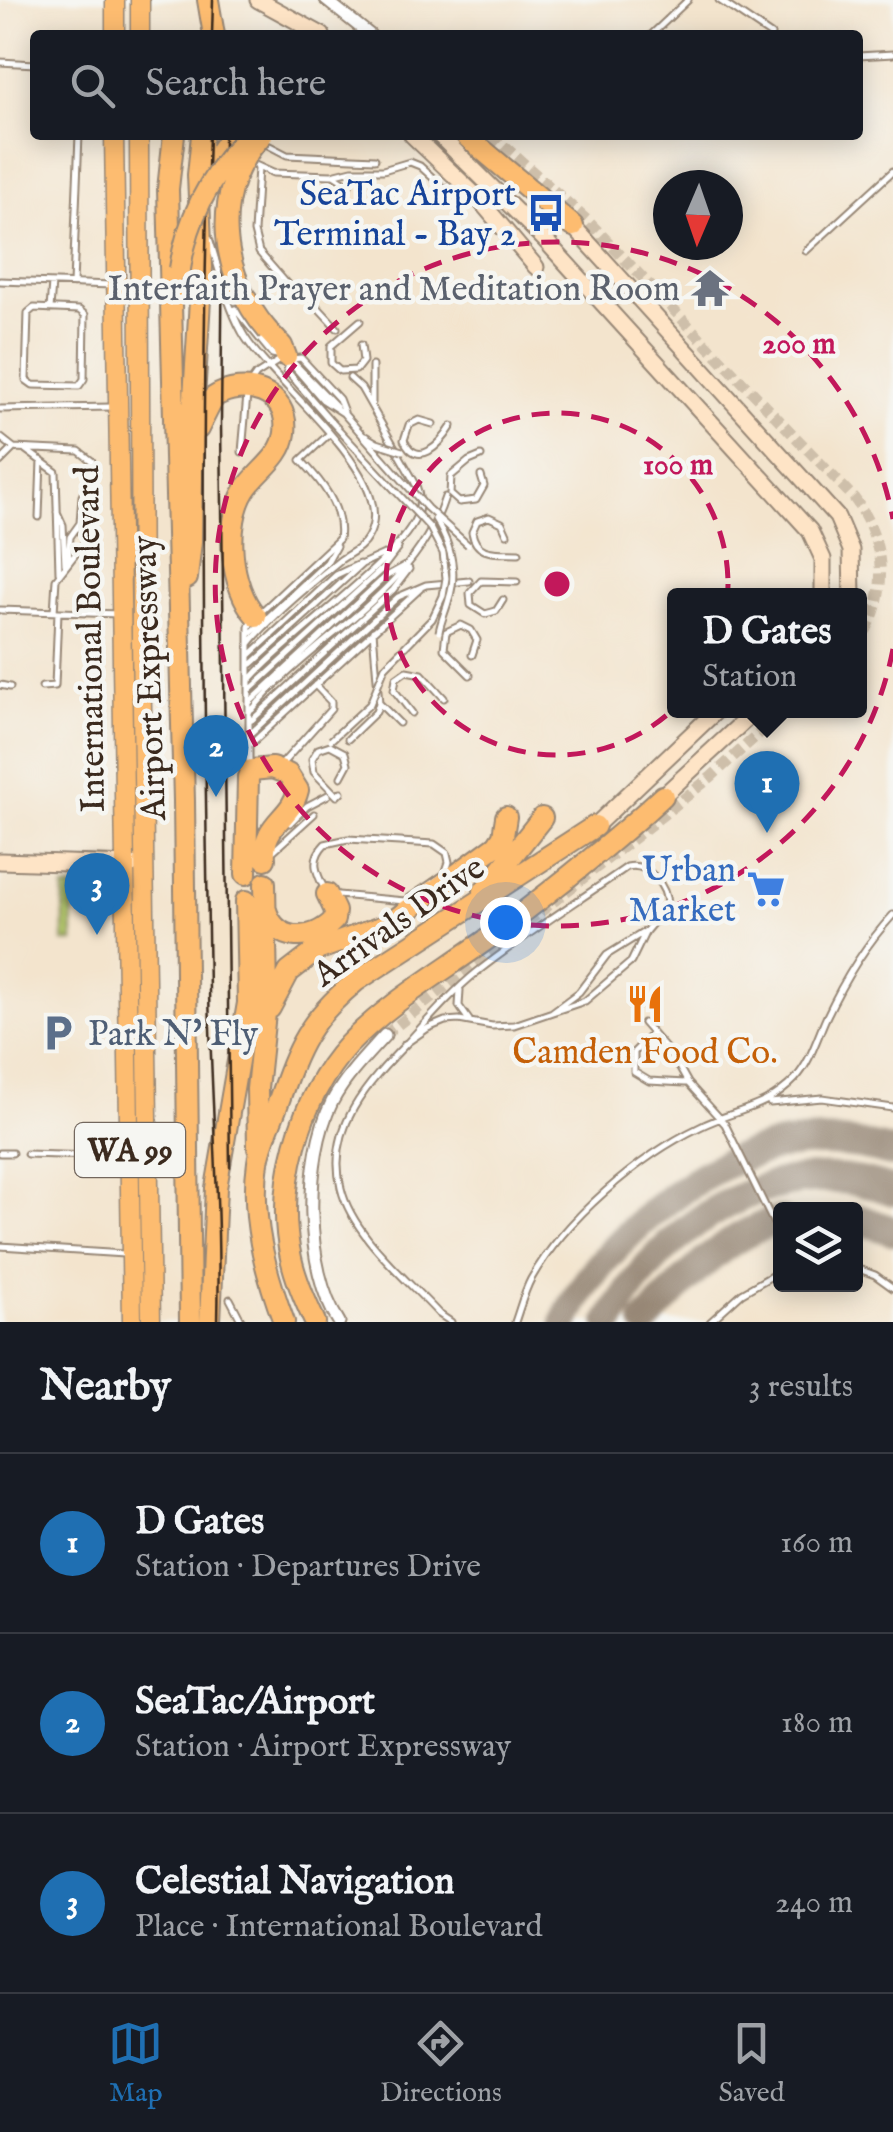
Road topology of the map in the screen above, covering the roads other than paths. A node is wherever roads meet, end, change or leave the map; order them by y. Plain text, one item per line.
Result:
1 (115, 0) edge
2 (140, 0) edge
3 (208, 0) edge
4 (257, 0) edge
5 (326, 0) edge
6 (688, 0) edge
7 (720, 0) edge
8 (115, 30) edge
9 (140, 30) edge
10 (213, 30) edge
11 (290, 30) edge
12 (313, 30) edge
13 (364, 30) edge
14 (656, 30) edge
15 (764, 30) edge
16 (893, 54) edge
17 (863, 56) edge
18 (0, 62) edge
19 (30, 64) edge
20 (79, 140) edge
21 (114, 140) edge
22 (139, 140) edge
23 (173, 140) edge
24 (202, 140) edge
25 (237, 140) edge
26 (238, 140) edge
27 (240, 140) edge
28 (245, 140) edge
29 (258, 140) edge
30 (417, 140) edge
31 (442, 140) edge
32 (470, 148) edge
33 (375, 159) dead end
34 (258, 168) junction
35 (893, 172) edge
36 (332, 175) junction
37 (349, 185) dead end
38 (444, 188) dead end
39 (200, 196) junction
40 (573, 226) joint
41 (806, 251) dead end
42 (536, 267) dead end
43 (0, 280) edge
44 (52, 283) junction
45 (72, 284) junction
46 (138, 284) junction
47 (116, 285) junction
48 (231, 302) junction
49 (50, 309) junction
50 (360, 321) dead end
51 (337, 328) dead end
52 (361, 345) dead end
53 (279, 359) junction
54 (372, 366) dead end
55 (350, 378) dead end
56 (248, 387) junction
57 (174, 393) junction
58 (118, 407) junction
59 (372, 408) junction
60 (0, 409) edge
61 (347, 418) junction
62 (433, 424) dead end
63 (452, 426) dead end
64 (359, 431) junction
65 (329, 434) junction
66 (0, 437) edge
67 (14, 448) junction
68 (24, 449) junction
69 (402, 451) dead end
70 (192, 452) junction
71 (242, 452) dead end
72 (482, 456) dead end
73 (41, 460) junction
74 (0, 462) edge
75 (481, 476) dead end
76 (92, 478) junction
77 (446, 497) dead end
78 (427, 508) junction
79 (56, 509) junction
80 (39, 515) dead end
81 (408, 533) junction
82 (507, 534) dead end
83 (340, 539) junction
84 (468, 545) dead end
85 (357, 549) junction
86 (392, 550) junction
87 (518, 553) dead end
88 (419, 554) junction
89 (367, 561) junction
90 (327, 562) junction
91 (412, 562) junction
92 (141, 564) junction
93 (65, 566) junction
94 (397, 570) junction
95 (58, 575) junction
96 (469, 581) dead end
97 (517, 582) dead end
98 (432, 584) junction
99 (362, 588) junction
100 (415, 588) junction
101 (823, 588) edge
102 (852, 588) edge
103 (503, 600) dead end
104 (376, 605) junction
105 (0, 610) edge
106 (56, 612) junction
107 (122, 614) junction
108 (253, 625) junction
109 (373, 631) junction
110 (439, 632) dead end
111 (180, 640) junction
112 (141, 641) junction
113 (250, 644) junction
114 (250, 655) junction
115 (472, 655) dead end
116 (250, 668) junction
117 (470, 675) dead end
118 (250, 681) junction
119 (314, 684) junction
120 (0, 685) edge
121 (10, 686) dead end
122 (42, 688) dead end
123 (250, 692) junction
124 (444, 698) dead end
125 (250, 703) junction
126 (379, 703) junction
127 (250, 713) junction
128 (412, 713) dead end
129 (709, 718) edge
130 (747, 718) edge
131 (250, 723) junction
132 (399, 723) dead end
133 (250, 734) junction
134 (348, 738) dead end
135 (331, 740) dead end
136 (250, 748) junction
137 (279, 770) junction
138 (248, 777) junction
139 (341, 777) dead end
140 (341, 792) dead end
141 (328, 795) dead end
142 (663, 796) joint
143 (314, 814) dead end
144 (506, 817) dead end
145 (542, 818) dead end
146 (595, 826) joint
147 (266, 857) junction
148 (0, 860) edge
149 (124, 865) junction
150 (146, 866) junction
151 (259, 890) junction
152 (327, 894) junction
153 (405, 901) junction
154 (470, 908) junction
155 (893, 916) edge
156 (646, 931) junction
157 (314, 951) junction
158 (464, 984) junction
159 (265, 1019) junction
160 (536, 1020) junction
161 (472, 1022) junction
162 (642, 1023) dead end
163 (385, 1034) tunnel mouth
164 (652, 1034) junction
165 (406, 1044) junction
166 (688, 1084) junction
167 (767, 1103) junction
168 (893, 1108) edge
169 (720, 1117) junction
170 (0, 1153) edge
171 (12, 1154) dead end
172 (27, 1154) dead end
173 (258, 1160) junction
174 (77, 1162) junction
175 (131, 1164) junction
176 (773, 1222) edge
177 (0, 1246) edge
178 (132, 1254) junction
179 (152, 1254) junction
180 (863, 1271) edge
181 (773, 1275) edge
182 (893, 1288) edge
183 (230, 1299) dead end
184 (132, 1322) edge
185 (152, 1322) edge
186 (190, 1322) edge
187 (210, 1322) edge
188 (242, 1322) edge
189 (284, 1322) edge
190 (315, 1322) edge
191 (339, 1322) edge
192 (451, 1322) edge
193 (515, 1322) edge
194 (710, 1322) edge

1 - 8 main road
2 - 9 main road
3 - 10 highway
4 - 11 main road
4 - 12 main road
5 - 13 street
6 - 14 lane
7 - 15 lane
16 - 17 lane
18 - 19 lane
20 - 45 lane
21 - 47 main road, International Boulevard / WA 99
22 - 46 main road, International Boulevard / WA 99
23 - 57 highway
24 - 39 highway
25 - 39 highway
26 - 57 highway, bridge
27 - 34 lane
28 - 33 lane
29 - 53 highway, bridge
30 - 42 main road
31 - 32 main road
32 - 40 highway
32 - 101 main road
34 - 36 lane
34 - 51 lane
35 - 41 lane
36 - 37 lane
36 - 38 lane
39 - 48 lane
39 - 70 highway
40 - 102 main road
43 - 44 lane
44 - 45 lane
44 - 49 lane
45 - 47 lane
46 - 47 lane
46 - 92 main road, International Boulevard / WA 99
47 - 58 main road, International Boulevard / WA 99
48 - 53 lane
48 - 53 lane
49 - 49 lane
50 - 52 lane
53 - 56 lane
53 - 61 lane
53 - 61 lane
53 - 65 lane
53 - 135 lane, bridge
54 - 59 lane
55 - 59 lane
56 - 70 highway
56 - 71 lane
56 - 108 highway
57 - 111 highway, Airport Expressway
58 - 60 lane
58 - 107 main road, International Boulevard / WA 99
59 - 81 lane
61 - 64 lane, bridge
62 - 63 lane
64 - 69 lane, bridge
64 - 78 lane, bridge
65 - 83 lane
65 - 85 lane
66 - 67 lane
67 - 68 lane
67 - 74 lane
68 - 73 lane
68 - 76 lane
70 - 111 highway
72 - 75 lane
73 - 79 lane
73 - 80 lane
76 - 93 lane
76 - 93 lane
77 - 88 lane
78 - 84 lane, bridge
78 - 110 lane, bridge
79 - 93 lane
79 - 95 lane
81 - 86 lane
81 - 99 lane
82 - 87 lane
83 - 90 lane
83 - 108 lane
85 - 90 lane
85 - 113 lane
86 - 89 lane
86 - 118 lane
88 - 91 lane
88 - 104 lane
89 - 114 lane
89 - 116 lane
90 - 108 lane
91 - 94 lane
91 - 127 lane
92 - 107 main road
92 - 112 main road, International Boulevard / WA 99
93 - 95 lane
94 - 99 lane
94 - 125 lane
95 - 106 lane
96 - 98 lane
97 - 103 lane
98 - 100 lane
98 - 109 lane
99 - 123 lane
100 - 104 lane
100 - 133 lane
104 - 131 lane
105 - 106 lane
106 - 107 lane
106 - 122 lane
107 - 112 main road
107 - 149 main road, International Boulevard / WA 99
108 - 113 lane
109 - 119 lane
109 - 126 lane
111 - 186 highway, Airport Expressway
112 - 150 main road, International Boulevard / WA 99
113 - 114 lane
114 - 116 lane
115 - 117 lane
116 - 118 lane
118 - 123 lane
119 - 136 lane
119 - 137 lane
120 - 121 lane
123 - 125 lane
124 - 128 lane
125 - 127 lane
126 - 132 lane
126 - 134 lane
127 - 131 lane
129 - 146 main road, Arrivals Drive
130 - 142 main road
131 - 133 lane
133 - 136 lane
136 - 138 lane
137 - 138 highway
137 - 147 highway
138 - 151 highway
139 - 140 lane
141 - 147 lane
142 - 190 highway
143 - 147 lane
144 - 157 highway
145 - 154 highway
146 - 154 highway, Arrivals Drive
148 - 149 main road
149 - 150 main road
149 - 175 main road, International Boulevard / WA 99
150 - 179 main road, International Boulevard / WA 99
151 - 152 highway
151 - 159 highway
151 - 187 highway
152 - 153 lane
152 - 153 lane
153 - 157 highway
154 - 173 highway, Arrivals Drive
155 - 167 lane
156 - 158 lane
156 - 160 lane
156 - 160 lane
157 - 159 highway
158 - 161 lane
158 - 165 lane
159 - 173 highway
160 - 161 lane
161 - 165 lane
162 - 164 lane
163 - 191 street
164 - 166 lane
164 - 166 lane
165 - 192 lane
166 - 169 lane
167 - 168 lane
167 - 169 lane
169 - 176 lane
169 - 193 lane
170 - 171 lane
172 - 174 lane
173 - 189 highway, Arrivals Drive
174 - 175 lane
174 - 175 lane
175 - 178 main road, International Boulevard / WA 99
177 - 178 lane
178 - 179 main road
178 - 184 main road, International Boulevard / WA 99
179 - 185 main road, International Boulevard / WA 99
180 - 182 lane
181 - 194 lane
183 - 188 lane

